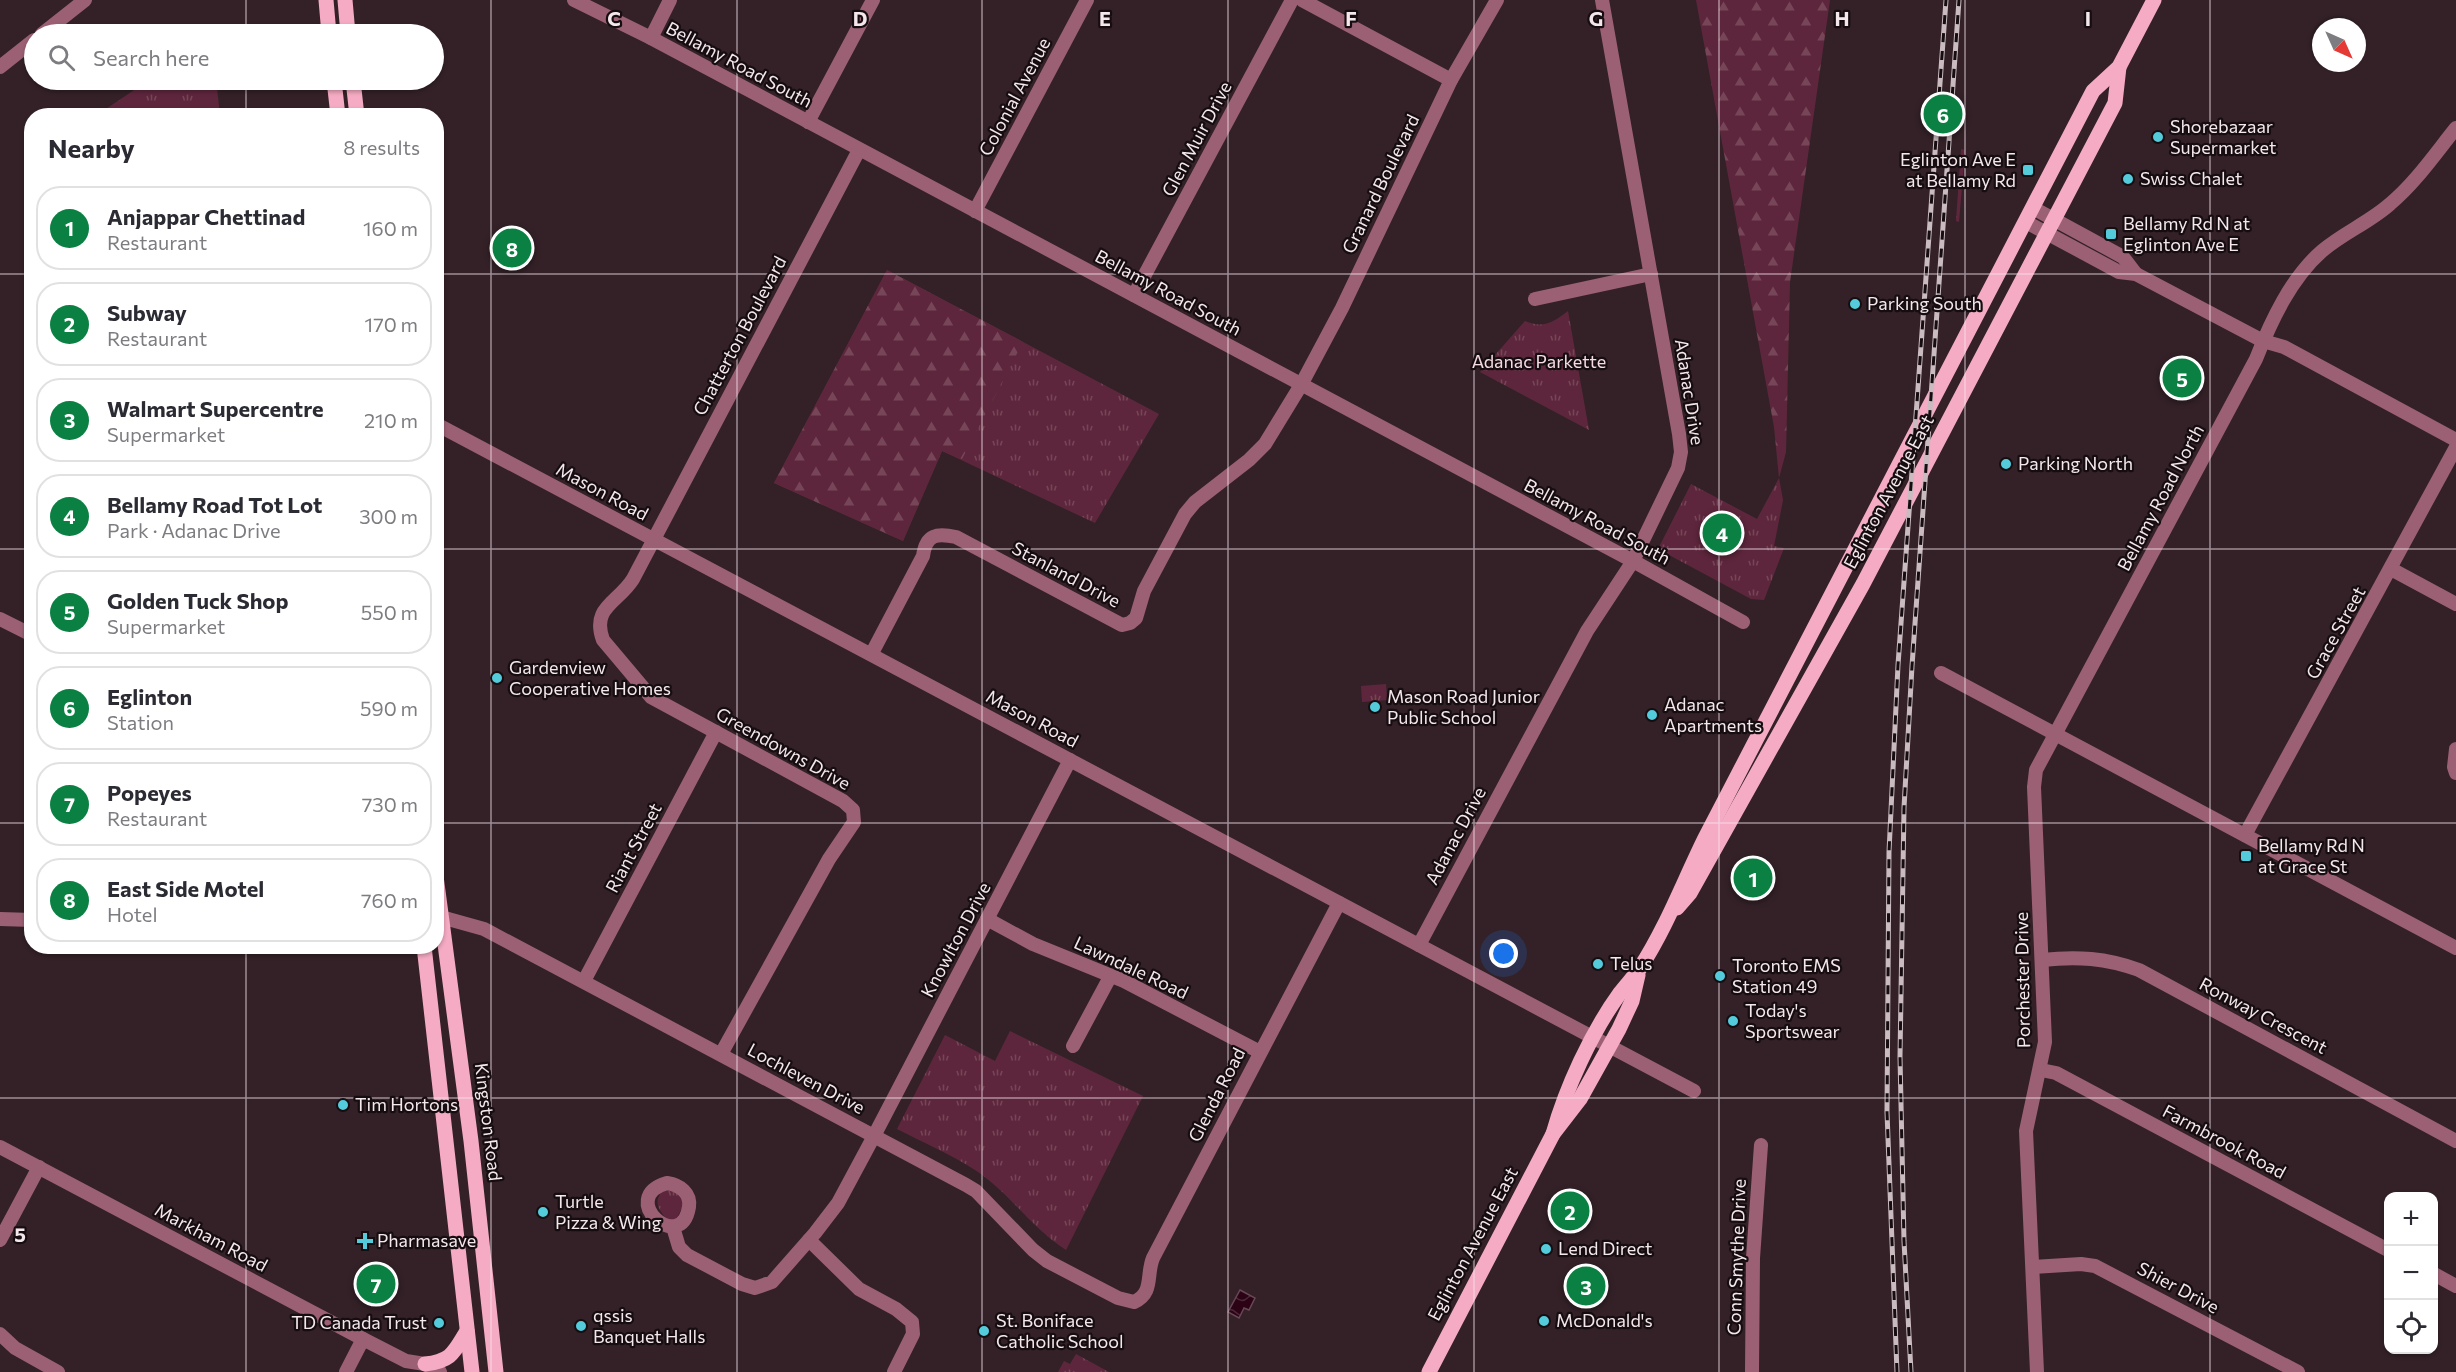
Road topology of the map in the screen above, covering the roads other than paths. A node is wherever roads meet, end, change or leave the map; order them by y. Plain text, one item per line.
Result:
1 (85, 0) edge
2 (326, 0) edge
3 (345, 0) edge
4 (574, 0) edge
5 (670, 0) edge
6 (873, 0) edge
7 (1087, 0) edge
8 (1292, 0) edge
9 (1302, 0) edge
10 (1497, 0) edge
11 (1602, 0) edge
12 (2154, 0) edge
13 (55, 24) edge
14 (328, 24) edge
15 (347, 24) edge
16 (651, 38) junction
17 (24, 48) edge
18 (0, 67) edge
19 (2119, 67) junction
20 (1451, 80) junction
21 (335, 90) edge
22 (354, 90) edge
23 (337, 108) edge
24 (356, 108) edge
25 (808, 122) junction
26 (2456, 128) edge
27 (859, 150) junction
28 (975, 211) junction
29 (2029, 215) junction
30 (2050, 226) junction
31 (1651, 274) junction
32 (1134, 295) junction
33 (1535, 299) dead end
34 (2263, 342) junction
35 (1301, 385) junction
36 (444, 428) edge
37 (2456, 440) edge
38 (2456, 447) edge
39 (652, 539) junction
40 (1633, 561) junction
41 (2391, 569) junction
42 (2456, 604) edge
43 (0, 619) edge
44 (1743, 622) dead end
45 (24, 631) edge
46 (872, 653) junction
47 (1941, 673) dead end
48 (716, 732) junction
49 (2056, 734) junction
50 (2456, 749) edge
51 (1070, 760) junction
52 (2456, 773) edge
53 (2245, 835) junction
54 (1339, 903) junction
55 (444, 918) edge
56 (0, 919) edge
57 (987, 919) junction
58 (24, 920) edge
59 (1666, 922) junction
60 (444, 940) edge
61 (1419, 945) junction
62 (2456, 948) edge
63 (425, 954) edge
64 (2042, 960) junction
65 (1639, 969) junction
66 (1110, 976) junction
67 (584, 981) junction
68 (1594, 1038) junction
69 (1073, 1046) dead end
70 (1610, 1047) junction
71 (1260, 1052) junction
72 (721, 1054) junction
73 (2041, 1070) junction
74 (1694, 1090) dead end
75 (1552, 1134) junction
76 (874, 1136) junction
77 (2456, 1141) edge
78 (1761, 1145) dead end
79 (0, 1146) edge
80 (39, 1167) junction
81 (673, 1227) dead end
82 (0, 1240) edge
83 (809, 1240) junction
84 (2384, 1248) edge
85 (2033, 1267) junction
86 (2438, 1276) edge
87 (2456, 1285) edge
88 (1134, 1302) joint
89 (467, 1331) junction
90 (0, 1334) edge
91 (363, 1339) junction
92 (415, 1366) edge
93 (58, 1372) edge
94 (346, 1372) edge
95 (440, 1372) edge
96 (472, 1372) edge
97 (496, 1372) edge
98 (894, 1372) edge
99 (1429, 1372) edge
100 (1752, 1372) edge
101 (2037, 1372) edge
102 (2298, 1372) edge

1 - 13 street
2 - 14 main road
3 - 15 main road
4 - 16 street, Bellamy Road South
5 - 16 street
6 - 25 street
7 - 28 street, Colonial Avenue
8 - 32 street, Glen Muir Drive
9 - 20 street
10 - 20 street, Granard Boulevard
11 - 31 street, Adanac Drive
12 - 19 main road, Eglinton Avenue East
16 - 25 street, Bellamy Road South
17 - 18 street
19 - 29 main road, Eglinton Avenue East
19 - 30 main road, Eglinton Avenue East
20 - 35 street, Granard Boulevard
21 - 23 main road
22 - 24 main road
25 - 27 street, Bellamy Road South
26 - 34 street, Bellamy Road North
27 - 28 street, Bellamy Road South
27 - 39 street, Chatterton Boulevard
28 - 32 street, Bellamy Road South
29 - 30 street
29 - 59 main road, Eglinton Avenue East
30 - 34 street
30 - 59 main road, Eglinton Avenue East
31 - 33 street
31 - 40 street, Adanac Drive
32 - 35 street, Bellamy Road South
34 - 37 street
34 - 49 street, Bellamy Road North
35 - 40 street, Bellamy Road South
35 - 46 street, Stanland Drive
36 - 39 street, Mason Road
38 - 41 street, Grace Street
39 - 46 street, Mason Road
39 - 48 street, Greendowns Drive
40 - 44 street, Bellamy Road South
40 - 61 street, Adanac Drive
41 - 42 street
41 - 53 street, Grace Street
43 - 45 street
46 - 51 street, Mason Road
47 - 49 street
48 - 67 street, Riant Street
48 - 72 street, Greendowns Drive
49 - 53 street
49 - 64 street, Porchester Drive
50 - 52 street
51 - 54 street, Mason Road
51 - 57 street, Knowlton Drive
53 - 62 street
54 - 61 street, Mason Road
54 - 71 street, Glenda Road
55 - 67 street, Lochleven Drive
56 - 58 street
57 - 66 street, Lawndale Road
57 - 76 street, Knowlton Drive
59 - 65 main road, Eglinton Avenue East
60 - 97 main road, Kingston Road
61 - 68 street, Mason Road
63 - 89 main road
64 - 73 street, Porchester Drive
64 - 77 street, Ronway Crescent
65 - 68 main road, Eglinton Avenue East
65 - 70 main road, Eglinton Avenue East
66 - 69 street
66 - 71 street, Lawndale Road
67 - 72 street, Lochleven Drive
68 - 70 street, Mason Road
68 - 75 main road, Eglinton Avenue East
70 - 74 street
70 - 75 main road, Eglinton Avenue East
71 - 88 street, Glenda Road
72 - 76 street, Lochleven Drive
73 - 84 street, Farmbrook Road
73 - 85 street, Porchester Drive
75 - 99 main road, Eglinton Avenue East
76 - 83 street, Knowlton Drive
76 - 88 street, Lochleven Drive
78 - 100 street, Conn Smythe Drive
79 - 80 street, Markham Road
80 - 82 street
80 - 91 street, Markham Road
81 - 83 street, Knowlton Drive
83 - 98 street
85 - 101 street, Porchester Drive
85 - 102 street, Shier Drive
86 - 87 street
89 - 92 main road
89 - 96 main road
90 - 93 street
91 - 92 street, Markham Road
91 - 94 street
92 - 95 street, Markham Road

